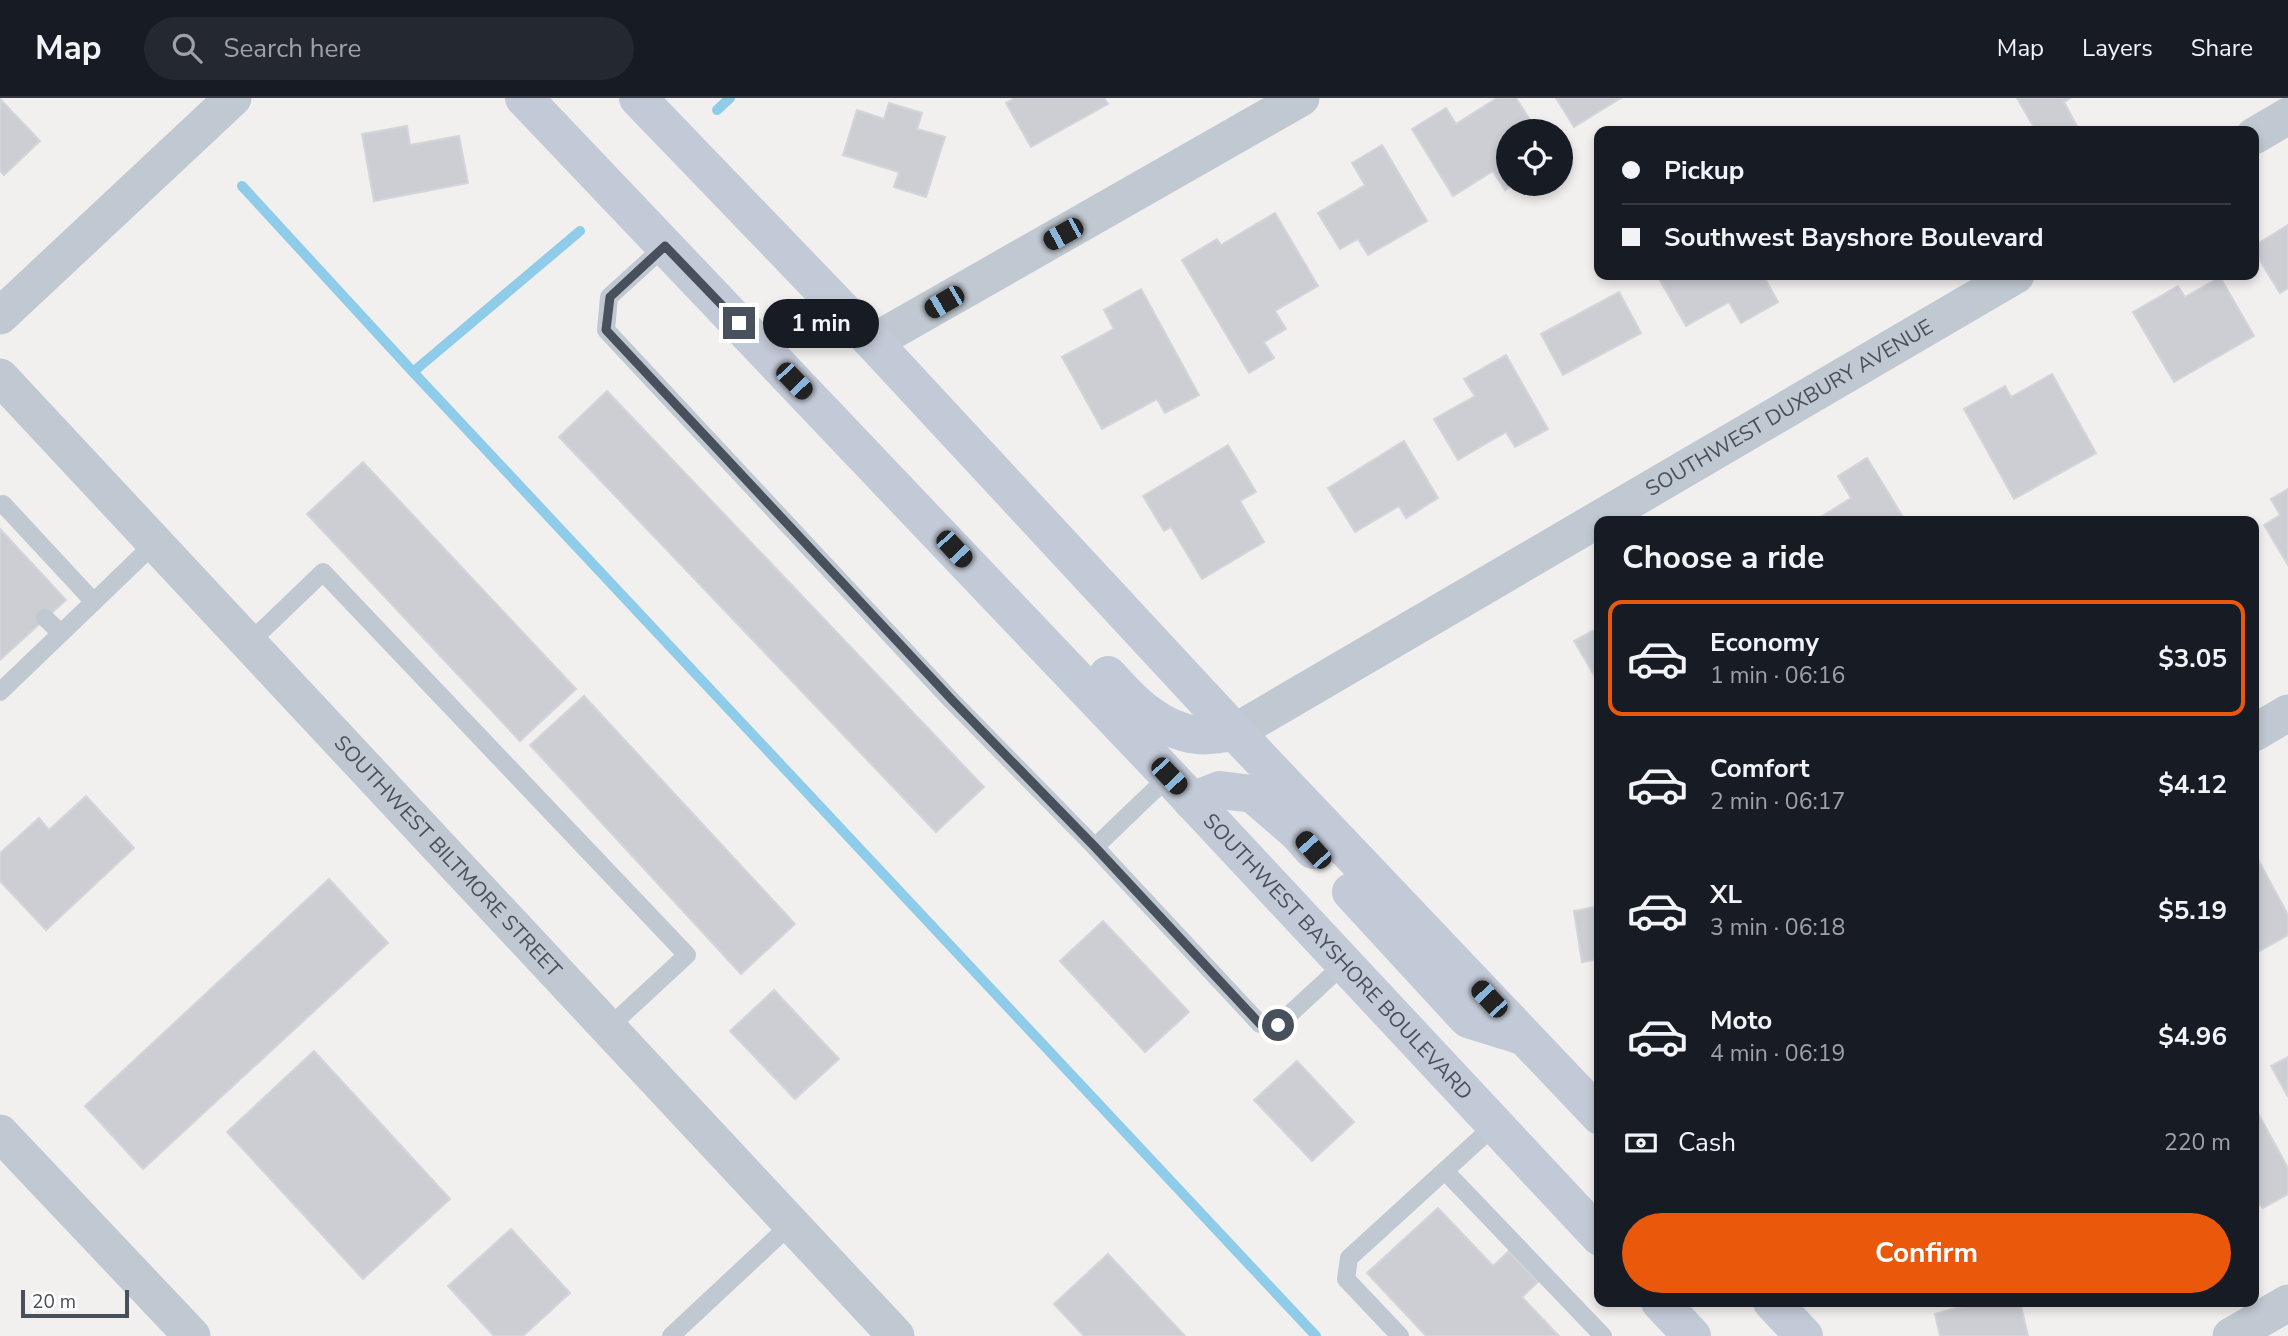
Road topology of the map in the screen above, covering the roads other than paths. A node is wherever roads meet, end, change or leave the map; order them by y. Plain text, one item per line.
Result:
1 (233, 98) edge
2 (524, 98) edge
3 (638, 98) edge
4 (1301, 98) edge
5 (2288, 116) edge
6 (2259, 133) edge
7 (665, 246) junction
8 (2008, 280) edge
9 (0, 316) edge
10 (873, 342) junction
11 (0, 377) edge
12 (898, 490) junction
13 (0, 505) edge
14 (1605, 516) edge
15 (1594, 522) edge
16 (155, 543) junction
17 (94, 602) junction
18 (45, 618) dead end
19 (61, 633) junction
20 (249, 643) junction
21 (3, 684) edge
22 (2288, 713) edge
23 (2259, 730) edge
24 (1235, 732) junction
25 (1180, 789) junction
26 (1095, 847) junction
27 (1345, 963) junction
28 (608, 1028) junction
29 (1525, 1037) junction
30 (1594, 1105) edge
31 (1496, 1124) junction
32 (0, 1133) edge
33 (1446, 1172) junction
34 (791, 1224) junction
35 (1594, 1230) edge
36 (2288, 1303) edge
37 (1665, 1307) edge
38 (1777, 1307) edge
39 (192, 1336) edge
40 (671, 1336) edge
41 (896, 1336) edge
42 (1400, 1336) edge
43 (1603, 1336) edge
44 (1692, 1336) edge
45 (1804, 1336) edge
46 (2231, 1336) edge

1 - 9 street
2 - 7 main road, SOUTHWEST BAYSHORE BOULEVARD
3 - 10 main road
4 - 10 street
5 - 6 street
7 - 12 main road, SOUTHWEST BAYSHORE BOULEVARD
7 - 26 lane
8 - 14 street, SOUTHWEST DUXBURY AVENUE
10 - 24 main road
11 - 16 street, SOUTHWEST BILTMORE STREET
12 - 24 main road
12 - 25 main road, SOUTHWEST BAYSHORE BOULEVARD
13 - 17 lane
15 - 24 street, SOUTHWEST DUXBURY AVENUE
16 - 17 lane
16 - 20 street, SOUTHWEST BILTMORE STREET
17 - 19 lane
18 - 19 lane
19 - 21 lane
20 - 28 street, SOUTHWEST BILTMORE STREET
20 - 28 lane
22 - 23 street
24 - 29 main road
25 - 26 lane
25 - 27 main road, SOUTHWEST BAYSHORE BOULEVARD
25 - 29 main road
26 - 27 lane
27 - 31 main road, SOUTHWEST BAYSHORE BOULEVARD
28 - 34 street, SOUTHWEST BILTMORE STREET
29 - 30 main road
31 - 33 lane
31 - 35 main road, SOUTHWEST BAYSHORE BOULEVARD
32 - 39 street
33 - 42 lane
33 - 43 lane
34 - 40 lane
34 - 41 street, SOUTHWEST BILTMORE STREET
36 - 46 street
37 - 44 main road
38 - 45 main road

